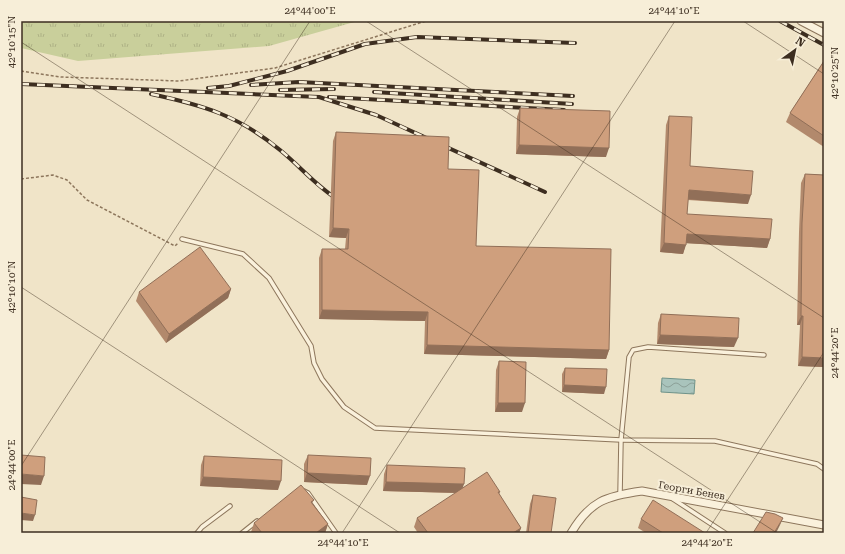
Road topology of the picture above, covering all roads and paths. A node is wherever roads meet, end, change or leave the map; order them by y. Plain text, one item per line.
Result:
1 (426, 21) edge
2 (802, 21) edge
3 (824, 33) edge
4 (21, 71) edge
5 (21, 180) edge
6 (182, 239) joint
7 (764, 355) dead end
8 (621, 440) junction
9 (824, 469) edge
10 (302, 490) edge
11 (620, 494) junction
12 (669, 496) junction
13 (230, 506) dead end
14 (260, 519) edge
15 (824, 525) edge
16 (197, 533) edge
17 (242, 533) edge
18 (336, 533) edge
19 (571, 533) edge
20 (724, 533) edge

1 - 4 path
2 - 3 street
5 - 6 path
6 - 8 lane
7 - 8 lane
8 - 9 lane
8 - 11 lane
10 - 18 lane
11 - 12 street, Георги Бенев
11 - 19 street, Георги Бенев
12 - 15 street, Георги Бенев
12 - 20 lane
13 - 16 lane
14 - 17 lane

